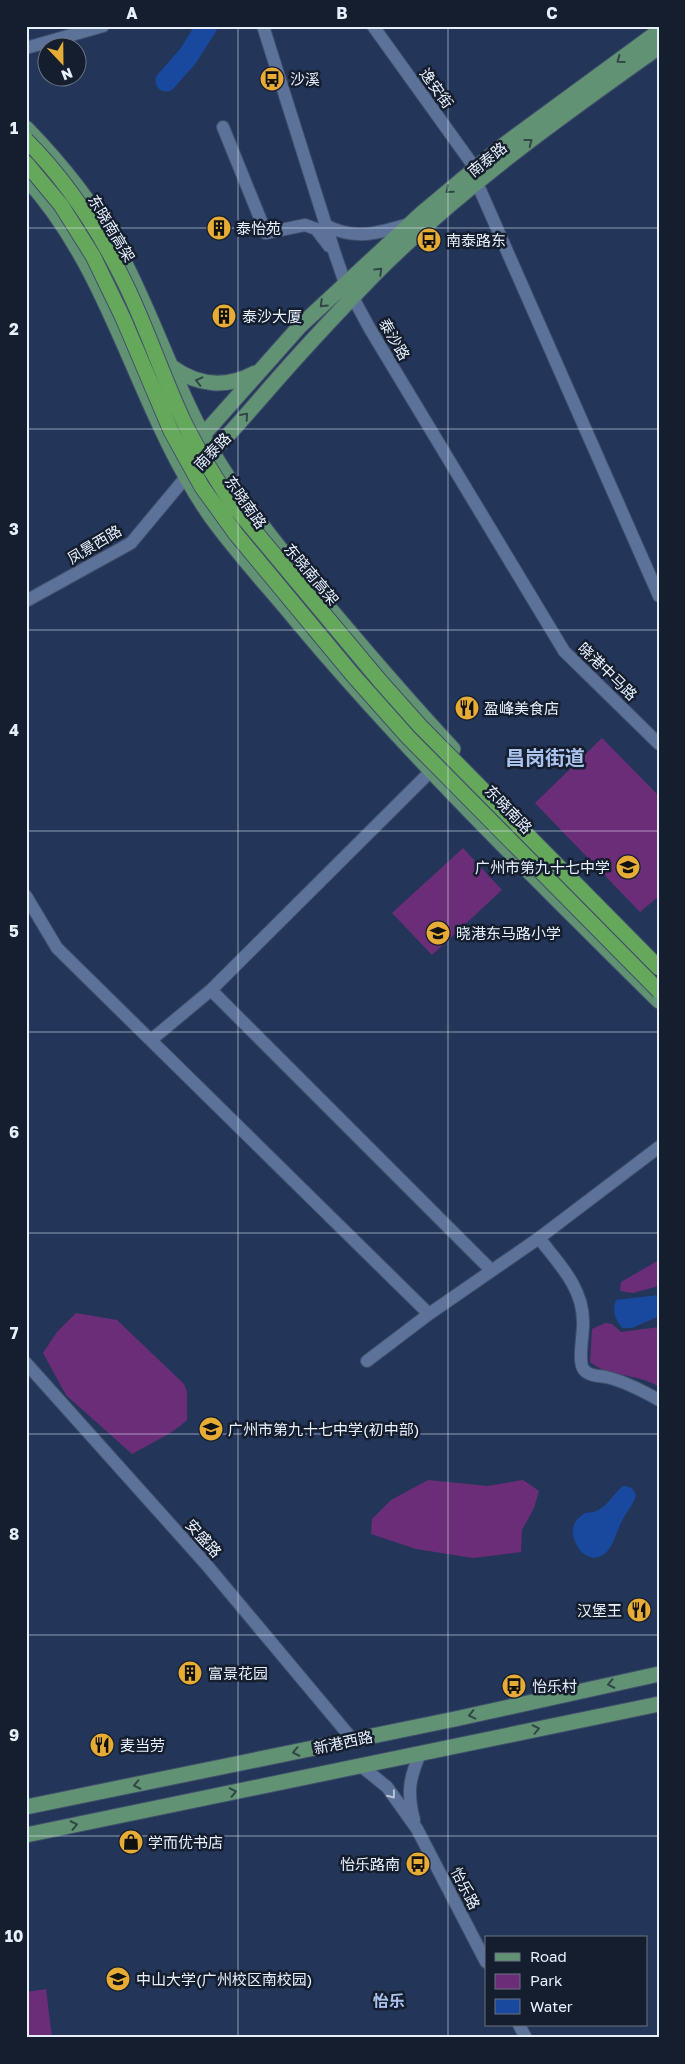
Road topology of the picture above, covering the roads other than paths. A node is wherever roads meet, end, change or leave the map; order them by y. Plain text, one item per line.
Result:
1 (103, 26) edge
2 (263, 26) edge
3 (373, 26) edge
4 (659, 31) edge
5 (659, 47) edge
6 (26, 48) edge
7 (223, 127) dead end
8 (26, 128) edge
9 (26, 140) edge
10 (26, 164) edge
11 (476, 176) junction
12 (26, 178) edge
13 (410, 224) junction
14 (326, 225) junction
15 (335, 254) junction
16 (345, 283) junction
17 (353, 298) junction
18 (172, 368) junction
19 (261, 370) junction
20 (203, 435) junction
21 (213, 453) junction
22 (186, 478) junction
23 (659, 596) edge
24 (26, 602) edge
25 (558, 642) joint
26 (659, 744) edge
27 (431, 771) junction
28 (26, 896) edge
29 (659, 959) edge
30 (659, 968) edge
31 (211, 990) junction
32 (659, 991) edge
33 (659, 1001) edge
34 (152, 1040) junction
35 (659, 1147) edge
36 (539, 1238) junction
37 (491, 1270) junction
38 (429, 1314) junction
39 (368, 1361) dead end
40 (26, 1363) edge
41 (659, 1400) edge
42 (659, 1674) edge
43 (659, 1704) edge
44 (353, 1740) junction
45 (420, 1754) junction
46 (361, 1766) junction
47 (26, 1807) edge
48 (417, 1829) junction
49 (26, 1835) edge
50 (485, 1960) edge
51 (520, 2026) edge
52 (526, 2038) edge

1 - 6 street
2 - 14 street, 泰沙路
3 - 11 street, 逸安街
4 -> 11 main road, 南泰路
11 -> 5 main road, 南泰路
7 - 15 street
8 - 18 main road, 东晓南路
9 - 30 highway, 东晓南高架, bridge
10 - 32 highway, 东晓南高架, bridge
11 -> 13 main road, 南泰路
17 -> 11 main road, 南泰路
11 - 23 street, 逸安街
12 - 22 main road, 东晓南路
13 - 14 street
13 - 16 main road, 南泰路
14 - 15 street, 泰沙路
15 - 16 street, 泰沙路
16 - 17 street, 泰沙路
16 -> 19 main road, 南泰路
21 -> 17 main road, 南泰路
17 - 25 street, 泰沙路
19 -> 18 main road
18 - 20 main road, 东晓南路
19 - 20 main road, 南泰路
20 - 21 main road, 东晓南路
20 - 22 main road, 南泰路
21 - 22 main road, 南泰路
21 - 29 main road, 东晓南路
22 - 24 street, 凤景西路
22 - 27 main road, 东晓南路
25 - 26 street, 晓港中马路
27 - 31 street
27 - 33 main road, 东晓南路
28 - 34 street
31 - 34 street
31 - 37 street
34 - 38 street
35 - 36 street
36 - 37 street
36 - 41 street
37 - 38 street
38 - 39 street
40 - 44 street, 安盛路
42 -> 44 main road, 新港西路
45 -> 43 main road, 新港西路
44 -> 47 main road, 新港西路
45 - 46 main road, 新港西路
45 - 48 street
46 -> 48 street
49 -> 46 main road, 新港西路
48 - 50 street, 怡乐路
51 - 52 street

